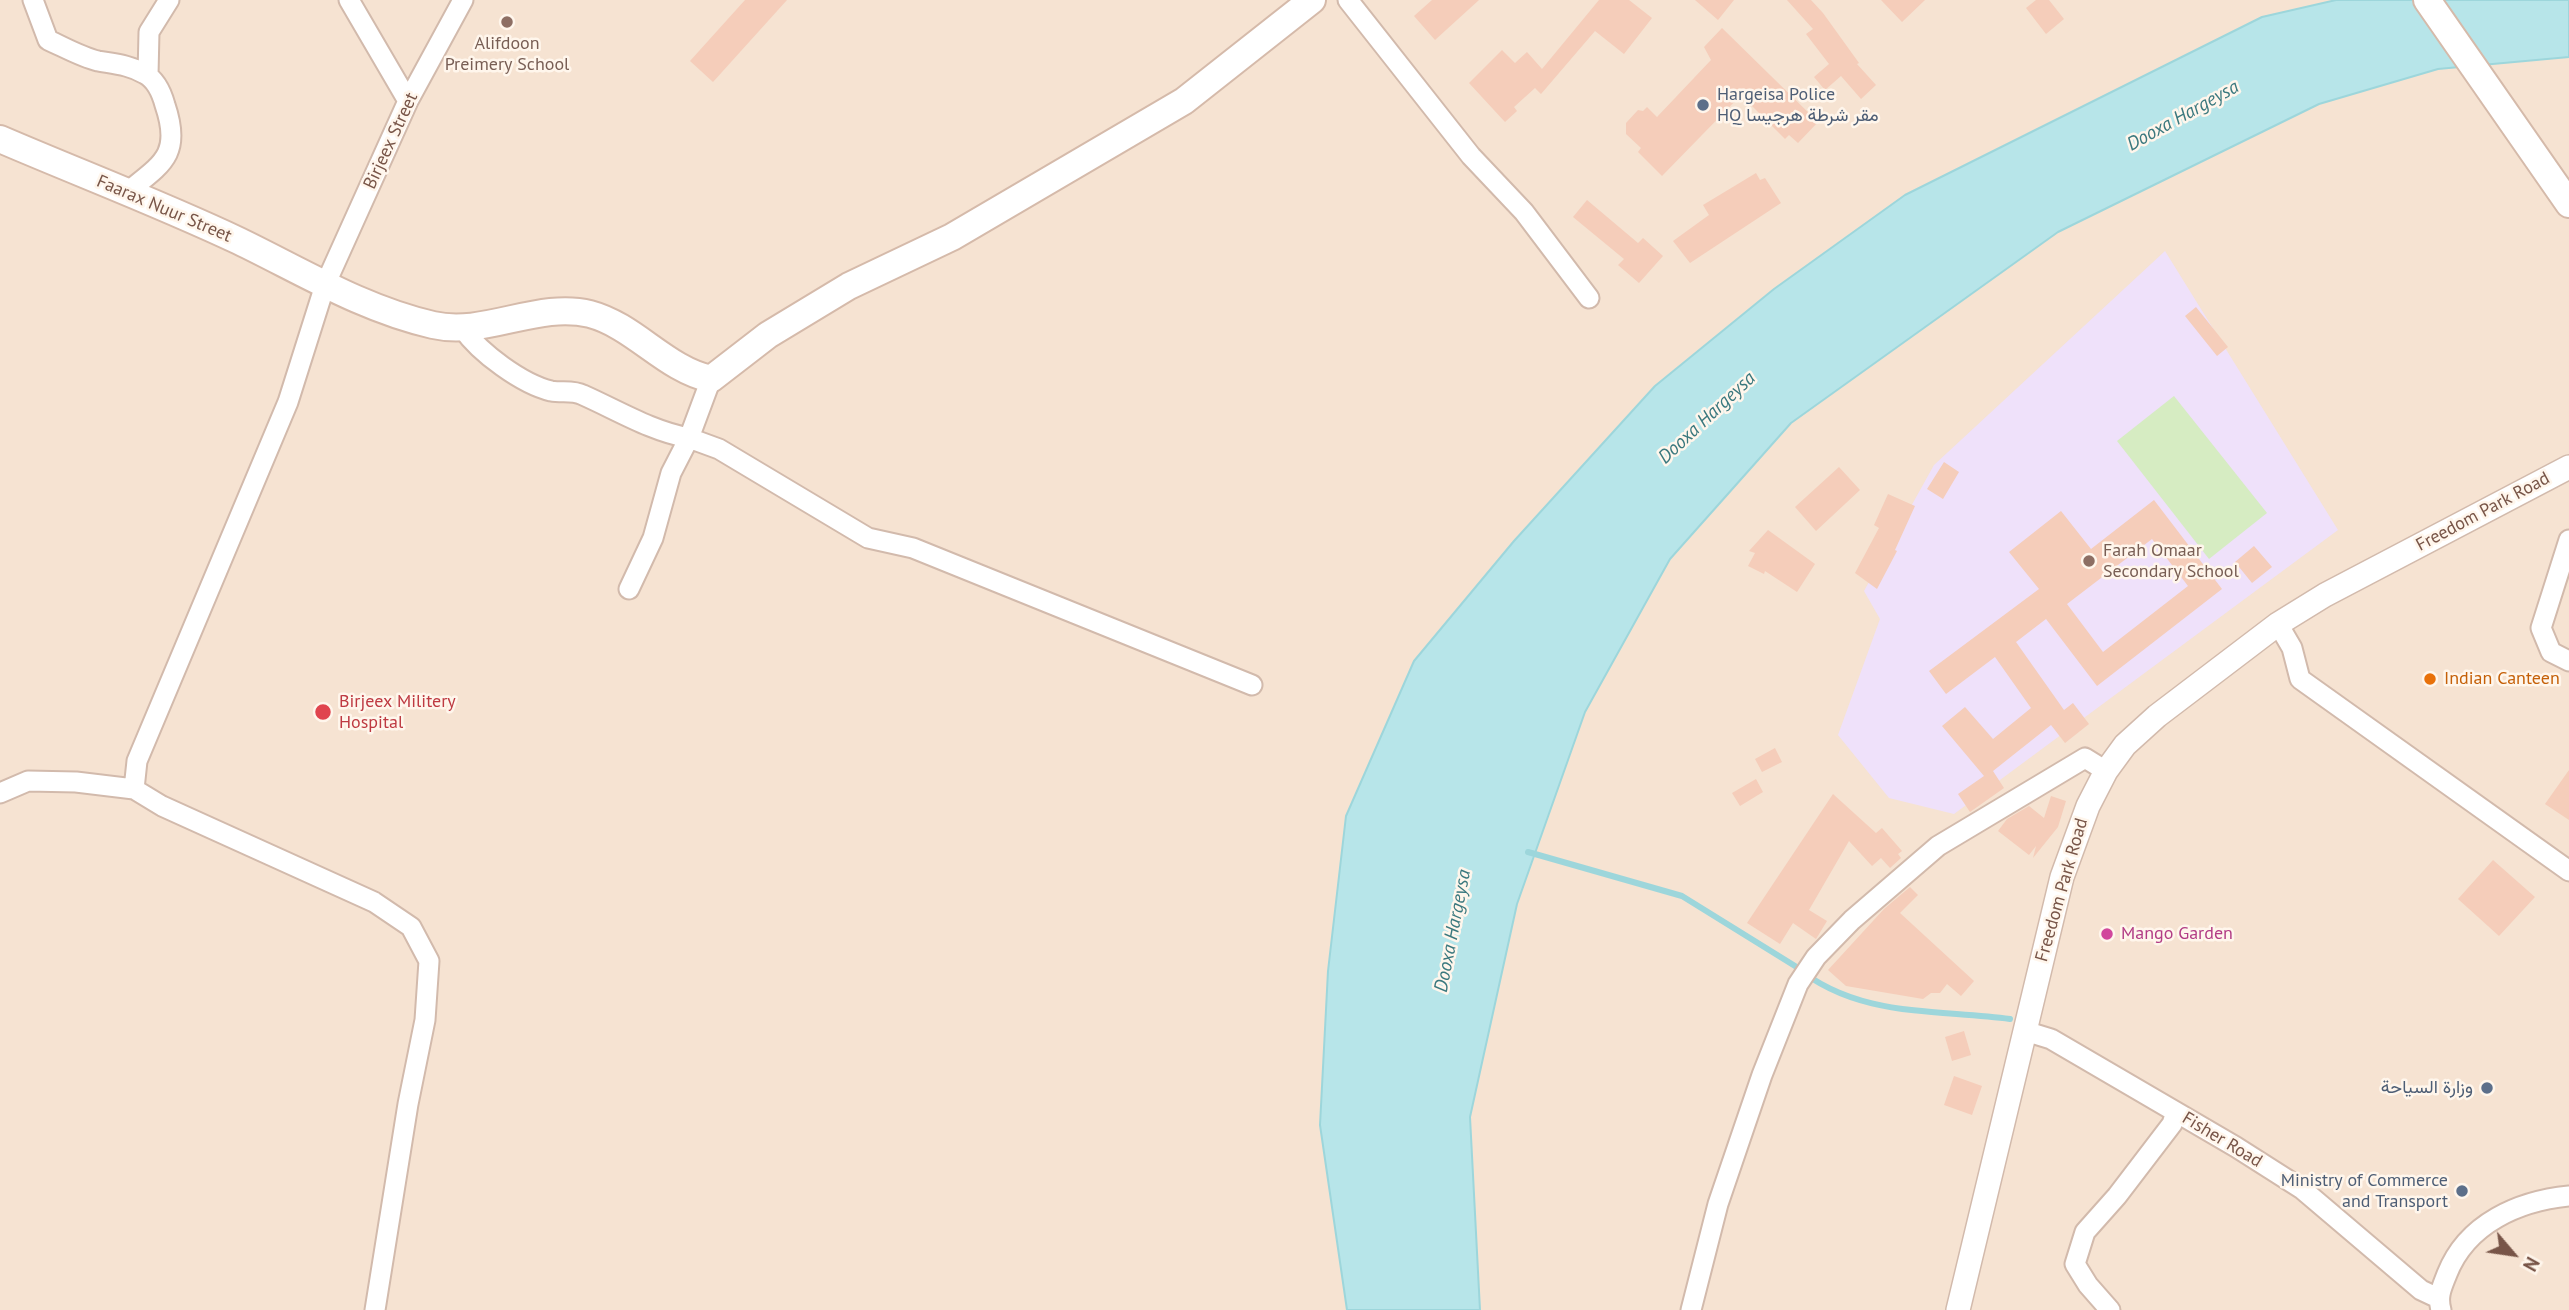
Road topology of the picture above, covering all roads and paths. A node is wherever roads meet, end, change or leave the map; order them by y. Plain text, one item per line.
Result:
1 (33, 0) edge
2 (169, 0) edge
3 (349, 0) edge
4 (463, 0) edge
5 (1312, 0) edge
6 (1348, 0) edge
7 (2427, 0) edge
8 (148, 75) junction
9 (408, 101) junction
10 (0, 138) edge
11 (126, 193) junction
12 (2569, 204) edge
13 (325, 285) junction
14 (1589, 298) dead end
15 (463, 329) junction
16 (711, 379) junction
17 (689, 438) junction
18 (2569, 467) edge
19 (2569, 540) edge
20 (629, 589) dead end
21 (2278, 624) junction
22 (2569, 661) edge
23 (1251, 685) dead end
24 (2106, 771) junction
25 (134, 789) junction
26 (0, 793) edge
27 (2569, 871) edge
28 (2025, 1031) junction
29 (2176, 1112) junction
30 (2569, 1196) edge
31 (2439, 1304) edge
32 (375, 1310) edge
33 (1691, 1310) edge
34 (1958, 1310) edge
35 (2110, 1310) edge

1 - 8 street
2 - 8 street
3 - 9 street
4 - 9 street, Birjeex Street
5 - 16 main road
6 - 14 street
7 - 12 main road
8 - 11 street
9 - 13 street, Birjeex Street
10 - 11 main road, Faarax Nuur Street
11 - 13 main road, Faarax Nuur Street
13 - 15 main road, Faarax Nuur Street
13 - 25 street, Birjeex Street
15 - 16 main road, Faarax Nuur Street
15 - 17 street
16 - 17 street
17 - 20 street
17 - 23 street
18 - 21 street, Freedom Park Road
19 - 22 street
21 - 24 street, Freedom Park Road
21 - 27 street
24 - 28 street, Freedom Park Road
24 - 33 street
25 - 26 street
25 - 32 street
28 - 29 street, Fisher Road
28 - 34 street, Freedom Park Road
29 - 31 street, Fisher Road
29 - 35 street
30 - 31 street

